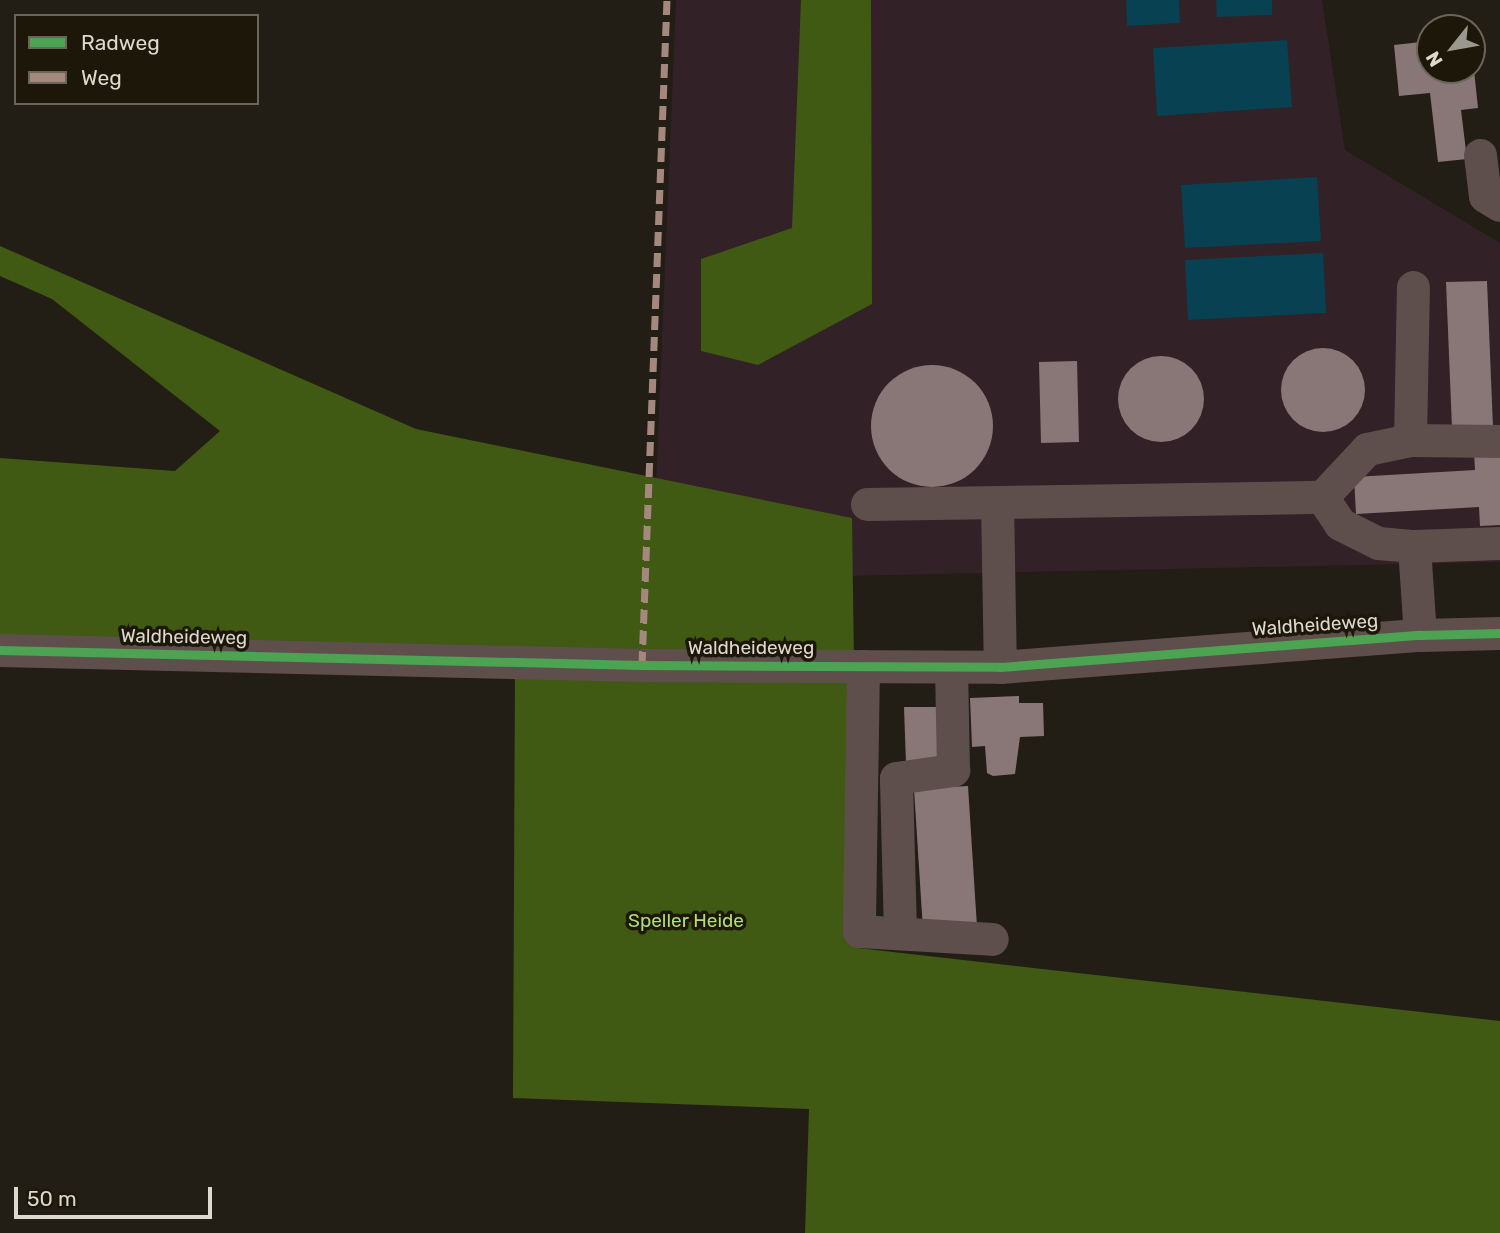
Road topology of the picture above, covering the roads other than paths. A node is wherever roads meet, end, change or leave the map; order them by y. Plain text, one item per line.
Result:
1 (1480, 155) dead end
2 (1500, 205) edge
3 (1413, 287) dead end
4 (1410, 440) junction
5 (1500, 442) edge
6 (1322, 497) junction
7 (997, 502) junction
8 (867, 504) dead end
9 (1500, 543) edge
10 (1414, 545) junction
11 (1500, 633) edge
12 (1420, 635) junction
13 (0, 650) edge
14 (863, 666) junction
15 (951, 667) junction
16 (1000, 667) junction
17 (900, 933) junction
18 (992, 939) dead end

1 - 2 street
3 - 4 street
4 - 5 street
4 - 6 street
6 - 7 street
6 - 10 street
7 - 8 street
7 - 16 street
9 - 10 street
10 - 12 street
11 - 12 street, Waldheideweg
12 - 16 street, Waldheideweg
13 - 14 street, Waldheideweg
14 - 15 street, Waldheideweg
14 - 17 street
15 - 16 street, Waldheideweg
15 - 17 street
17 - 18 street

